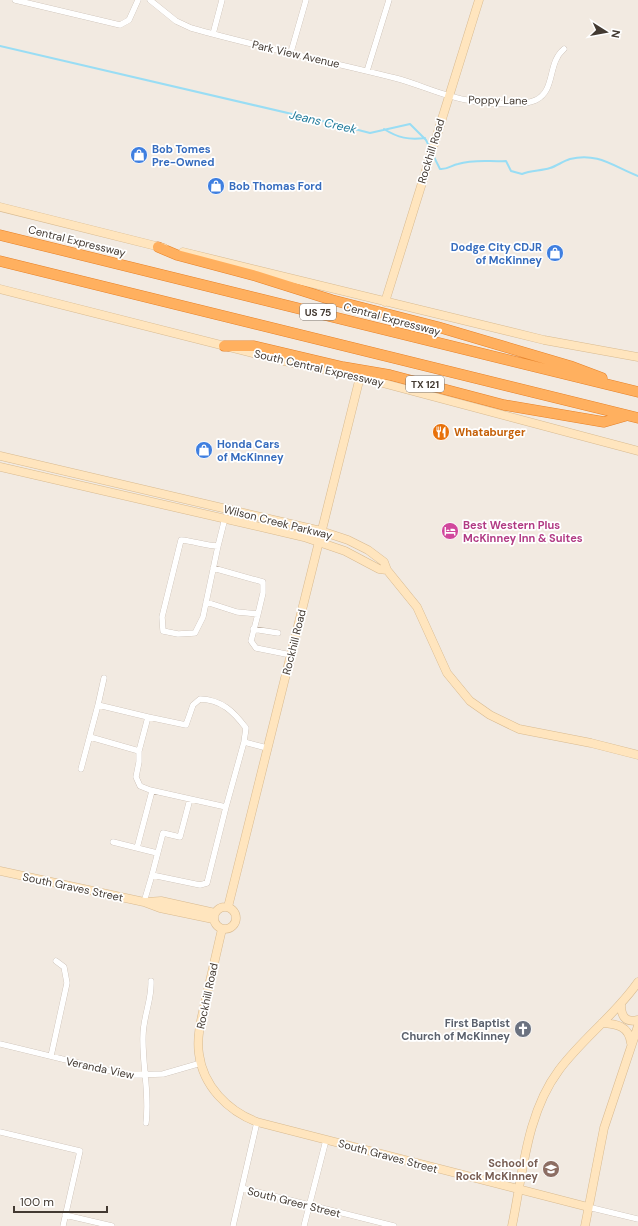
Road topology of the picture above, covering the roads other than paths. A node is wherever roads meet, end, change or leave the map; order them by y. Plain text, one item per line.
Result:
1 (15, 0) edge
2 (138, 0) edge
3 (150, 0) edge
4 (222, 0) edge
5 (306, 0) edge
6 (389, 0) edge
7 (479, 0) edge
8 (213, 34) junction
9 (564, 49) dead end
10 (291, 52) junction
11 (367, 71) junction
12 (447, 96) junction
13 (0, 207) edge
14 (0, 235) edge
15 (158, 247) junction
16 (0, 261) edge
17 (0, 289) edge
18 (385, 302) junction
19 (224, 346) junction
20 (638, 357) edge
21 (360, 377) junction
22 (637, 392) edge
23 (626, 415) junction
24 (638, 418) edge
25 (638, 451) edge
26 (0, 456) edge
27 (0, 467) edge
28 (225, 518) junction
29 (321, 531) junction
30 (319, 541) junction
31 (218, 546) junction
32 (213, 568) junction
33 (387, 570) junction
34 (206, 602) junction
35 (258, 614) junction
36 (253, 629) junction
37 (278, 633) dead end
38 (291, 655) junction
39 (104, 678) dead end
40 (98, 704) junction
41 (148, 717) junction
42 (90, 737) junction
43 (244, 742) junction
44 (267, 748) junction
45 (139, 751) junction
46 (638, 755) edge
47 (81, 769) dead end
48 (152, 791) junction
49 (190, 799) junction
50 (226, 807) junction
51 (113, 842) dead end
52 (137, 848) junction
53 (157, 853) junction
54 (0, 871) edge
55 (152, 875) junction
56 (145, 902) junction
57 (228, 907) junction
58 (214, 916) junction
59 (222, 929) junction
60 (56, 962) dead end
61 (151, 981) dead end
62 (638, 982) edge
63 (621, 1004) junction
64 (638, 1020) edge
65 (602, 1023) junction
66 (638, 1026) edge
67 (0, 1044) edge
68 (631, 1046) junction
69 (50, 1056) junction
70 (201, 1063) junction
71 (146, 1076) junction
72 (257, 1122) junction
73 (146, 1123) dead end
74 (0, 1132) edge
75 (326, 1140) junction
76 (242, 1188) junction
77 (519, 1190) junction
78 (309, 1206) junction
79 (588, 1207) junction
80 (65, 1215) junction
81 (638, 1219) edge
82 (63, 1226) edge
83 (112, 1226) edge
84 (233, 1226) edge
85 (304, 1226) edge
86 (394, 1226) edge
87 (512, 1226) edge
88 (585, 1226) edge

1 - 2 street
3 - 8 street, Park View Avenue
4 - 8 street
5 - 10 street
6 - 11 street
7 - 12 main road, Rockhill Road
8 - 10 street, Park View Avenue
9 - 12 street, Poppy Lane
10 - 11 street, Park View Avenue
11 - 12 street, Park View Avenue
12 - 18 main road, Rockhill Road
13 - 15 main road
14 - 22 highway, Central Expressway / US 75
15 - 18 main road
15 - 22 highway
16 - 23 highway, US 75
17 - 19 main road, South Central Expressway / TX 121
18 - 20 main road
19 - 21 main road, South Central Expressway
19 - 23 highway, TX 121
21 - 25 main road, South Central Expressway
21 - 29 main road, Rockhill Road
23 - 24 highway, US 75
26 - 29 main road, Wilson Creek Parkway
27 - 28 main road, Wilson Creek Parkway
28 - 30 main road, Wilson Creek Parkway
28 - 31 street
29 - 30 main road, Rockhill Road
29 - 33 main road, Wilson Creek Parkway
30 - 33 main road, Wilson Creek Parkway
30 - 38 main road, Rockhill Road
31 - 32 street
31 - 34 street
32 - 34 street
32 - 35 street
33 - 46 main road
34 - 35 street
35 - 36 street
36 - 37 street
36 - 38 street
38 - 44 main road, Rockhill Road
39 - 40 street
40 - 41 street
40 - 42 street
41 - 43 street
41 - 45 street
42 - 45 street
42 - 47 street
43 - 44 street
43 - 50 street
44 - 57 main road, Rockhill Road
45 - 48 street
48 - 49 street
48 - 52 street
49 - 50 street
49 - 53 street
50 - 55 street
51 - 52 street
52 - 53 street
53 - 55 street
54 - 56 main road, South Graves Street
55 - 56 street
56 - 58 main road, South Graves Street
57 - 58 main road
57 - 59 main road
58 - 59 main road
59 - 70 main road, Rockhill Road
60 - 69 street
61 - 71 street
62 - 63 main road
63 - 64 main road
63 - 65 main road
65 - 68 main road
65 - 77 main road
66 - 68 main road
67 - 69 street, Veranda View
68 - 79 main road
69 - 71 street, Veranda View
70 - 71 street, Veranda View
70 - 72 main road, Rockhill Road
71 - 73 street
72 - 75 main road, South Graves Street
72 - 76 street
74 - 80 street
75 - 77 main road, South Graves Street
75 - 78 street
76 - 78 street, South Greer Street
76 - 84 street
77 - 79 main road, South Graves Street
77 - 87 main road
78 - 85 street
78 - 86 street, South Greer Street
79 - 81 street
79 - 88 main road
80 - 82 street
80 - 83 street

